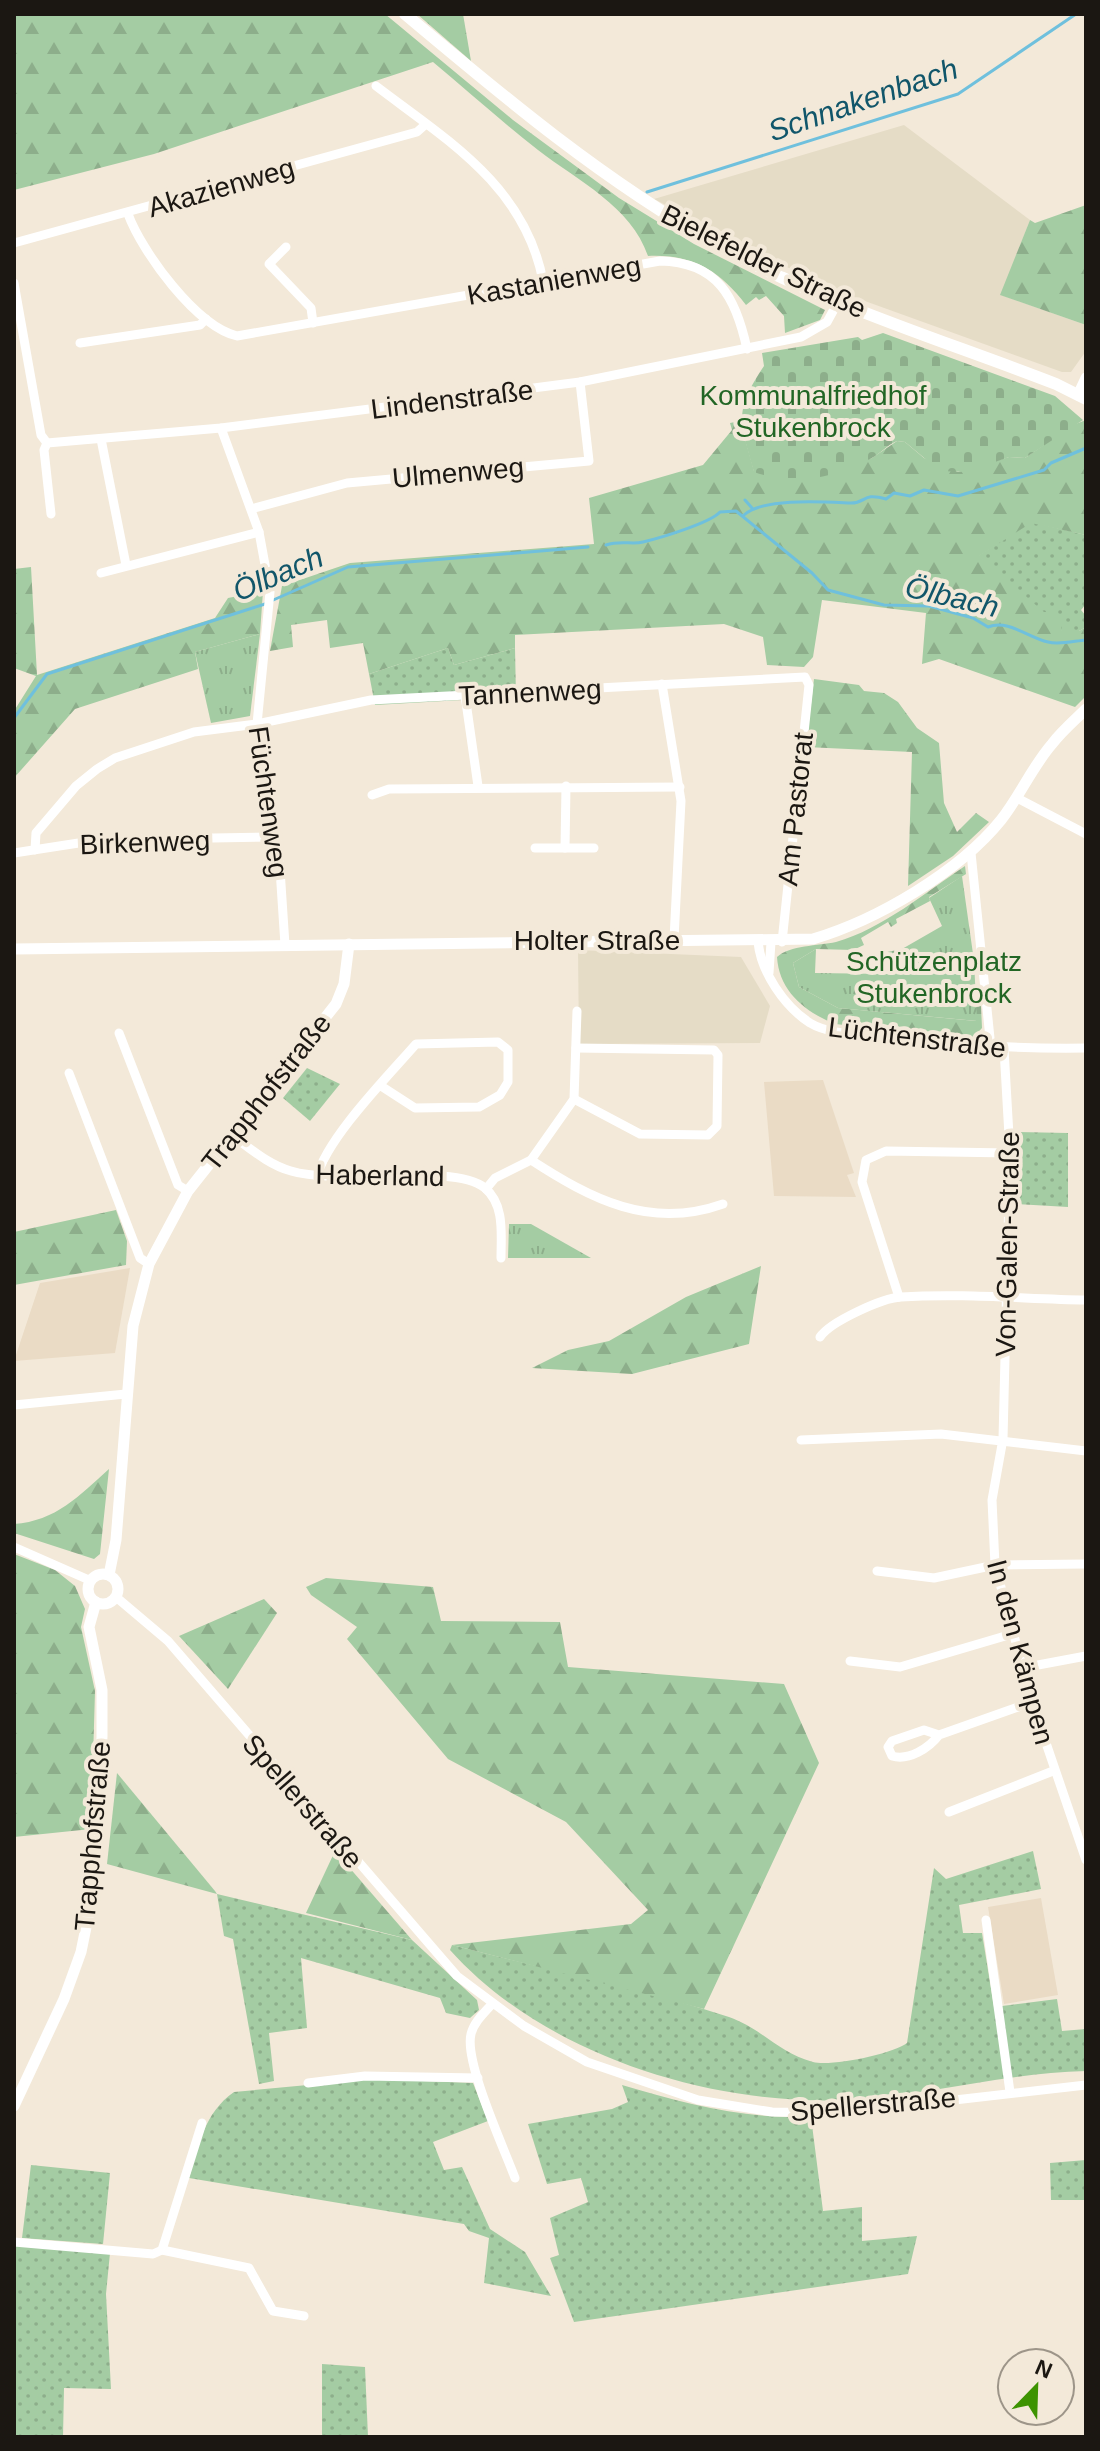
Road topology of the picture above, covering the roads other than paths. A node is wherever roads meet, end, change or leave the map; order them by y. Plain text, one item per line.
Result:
1 (405, 14) edge
2 (376, 86) dead end
3 (426, 124) junction
4 (128, 214) junction
5 (14, 243) edge
6 (286, 247) dead end
7 (543, 281) junction
8 (14, 283) edge
9 (838, 302) junction
10 (206, 319) junction
11 (313, 323) junction
12 (80, 343) dead end
13 (747, 349) junction
14 (1086, 378) edge
15 (580, 382) junction
16 (1082, 397) edge
17 (221, 428) junction
18 (101, 439) junction
19 (47, 443) junction
20 (251, 509) junction
21 (51, 514) dead end
22 (259, 532) junction
23 (126, 565) junction
24 (101, 573) dead end
25 (805, 677) joint
26 (662, 684) junction
27 (465, 695) junction
28 (1086, 709) edge
29 (257, 724) junction
30 (478, 786) junction
31 (566, 786) junction
32 (680, 787) junction
33 (372, 795) dead end
34 (1017, 798) junction
35 (1086, 834) edge
36 (276, 837) junction
37 (535, 848) dead end
38 (565, 848) junction
39 (594, 848) dead end
40 (35, 850) junction
41 (14, 853) edge
42 (971, 853) junction
43 (674, 939) junction
44 (758, 942) junction
45 (777, 942) junction
46 (349, 944) junction
47 (285, 945) junction
48 (14, 949) edge
49 (769, 976) junction
50 (577, 1011) dead end
51 (119, 1033) dead end
52 (576, 1048) junction
53 (991, 1048) junction
54 (1086, 1048) edge
55 (1004, 1049) junction
56 (69, 1073) dead end
57 (381, 1086) junction
58 (574, 1099) junction
59 (233, 1136) junction
60 (1010, 1153) junction
61 (531, 1160) junction
62 (317, 1177) junction
63 (486, 1189) junction
64 (188, 1191) junction
65 (723, 1204) dead end
66 (501, 1258) dead end
67 (149, 1264) junction
68 (899, 1297) junction
69 (1005, 1299) junction
70 (1086, 1300) edge
71 (820, 1337) dead end
72 (126, 1394) junction
73 (14, 1405) edge
74 (1003, 1439) junction
75 (801, 1440) dead end
76 (1086, 1451) edge
77 (14, 1547) edge
78 (1086, 1564) edge
79 (995, 1565) junction
80 (877, 1571) dead end
81 (109, 1575) junction
82 (89, 1580) junction
83 (116, 1597) junction
84 (96, 1602) junction
85 (1012, 1634) junction
86 (1086, 1656) edge
87 (850, 1661) dead end
88 (1022, 1668) junction
89 (1032, 1702) junction
90 (939, 1735) junction
91 (1053, 1771) junction
92 (949, 1812) dead end
93 (1086, 1860) edge
94 (986, 1920) dead end
95 (492, 2004) junction
96 (478, 2078) junction
97 (308, 2083) dead end
98 (1086, 2085) edge
99 (1010, 2092) junction
100 (14, 2106) edge
101 (202, 2123) dead end
102 (515, 2178) dead end
103 (14, 2242) edge
104 (162, 2250) junction
105 (304, 2316) dead end

1 - 9 main road, Bielefelder Straße
2 - 3 street
3 - 4 street, Akazienweg
3 - 7 street
4 - 5 street, Akazienweg
4 - 10 street
6 - 11 street
7 - 11 street, Kastanienweg
7 - 13 street, Kastanienweg
8 - 19 street
9 - 13 street, Lindenstraße
9 - 16 main road, Bielefelder Straße
10 - 11 street, Kastanienweg
10 - 12 street
13 - 15 street, Lindenstraße
14 - 16 street
15 - 17 street, Lindenstraße
15 - 20 street, Ulmenweg
17 - 18 street, Lindenstraße
17 - 20 street, Füchtenweg
18 - 19 street, Lindenstraße
18 - 23 street
19 - 21 street
20 - 22 street, Füchtenweg
22 - 23 street
22 - 29 street, Füchtenweg
23 - 24 street
25 - 26 street, Tannenweg
25 - 45 street, Am Pastorat
26 - 27 street, Tannenweg
26 - 32 street
27 - 29 street, Tannenweg
27 - 30 street
28 - 34 street, Holter Straße
29 - 36 street, Füchtenweg
29 - 40 street, Tannenweg
30 - 31 street
30 - 33 street
31 - 32 street
31 - 38 street
32 - 43 street
34 - 35 street
34 - 42 street, Holter Straße
36 - 40 street, Birkenweg
36 - 47 street, Füchtenweg
37 - 38 street
38 - 39 street
40 - 41 street, Birkenweg
42 - 45 street, Holter Straße
42 - 53 street
43 - 44 street, Holter Straße
43 - 46 street, Holter Straße
44 - 45 street, Holter Straße
44 - 49 street, Lüchtenstraße
45 - 49 street
46 - 47 street, Holter Straße
46 - 59 street, Trapphofstraße
47 - 48 street, Holter Straße
49 - 53 street, Lüchtenstraße
50 - 52 street
51 - 64 street, Trapphofstraße
52 - 58 street
52 - 58 street
53 - 55 street, Lüchtenstraße
54 - 55 street, Lüchtenstraße
55 - 60 street, Von-Galen-Straße
56 - 67 street
57 - 57 street
57 - 62 street
58 - 61 street, Haberland
59 - 62 street, Haberland
59 - 64 street, Trapphofstraße
60 - 68 street
60 - 69 street, Von-Galen-Straße
61 - 63 street, Haberland
61 - 65 street
62 - 63 street, Haberland
63 - 66 street, Haberland
64 - 67 street, Trapphofstraße
67 - 72 street, Trapphofstraße
68 - 69 street
68 - 71 street
69 - 70 street
69 - 74 street, Von-Galen-Straße
72 - 73 street
72 - 81 street, Trapphofstraße
74 - 75 street
74 - 76 street
74 - 79 street, In den Kämpen
77 - 82 street
78 - 79 street
79 - 80 street
79 - 85 street, In den Kämpen
81 - 82 street
81 - 83 street
82 - 84 street
83 - 84 street
83 - 95 street, Spellerstraße
84 - 100 street, Trapphofstraße
85 - 87 street
85 - 88 street, In den Kämpen
86 - 88 street
88 - 89 street, In den Kämpen
89 - 90 street
89 - 91 street, In den Kämpen
90 - 90 street
91 - 92 street
91 - 93 street, In den Kämpen
94 - 99 street
95 - 96 street
95 - 99 street, Spellerstraße
96 - 97 street
96 - 102 street
98 - 99 street, Spellerstraße
101 - 104 street
103 - 104 street
104 - 105 street

